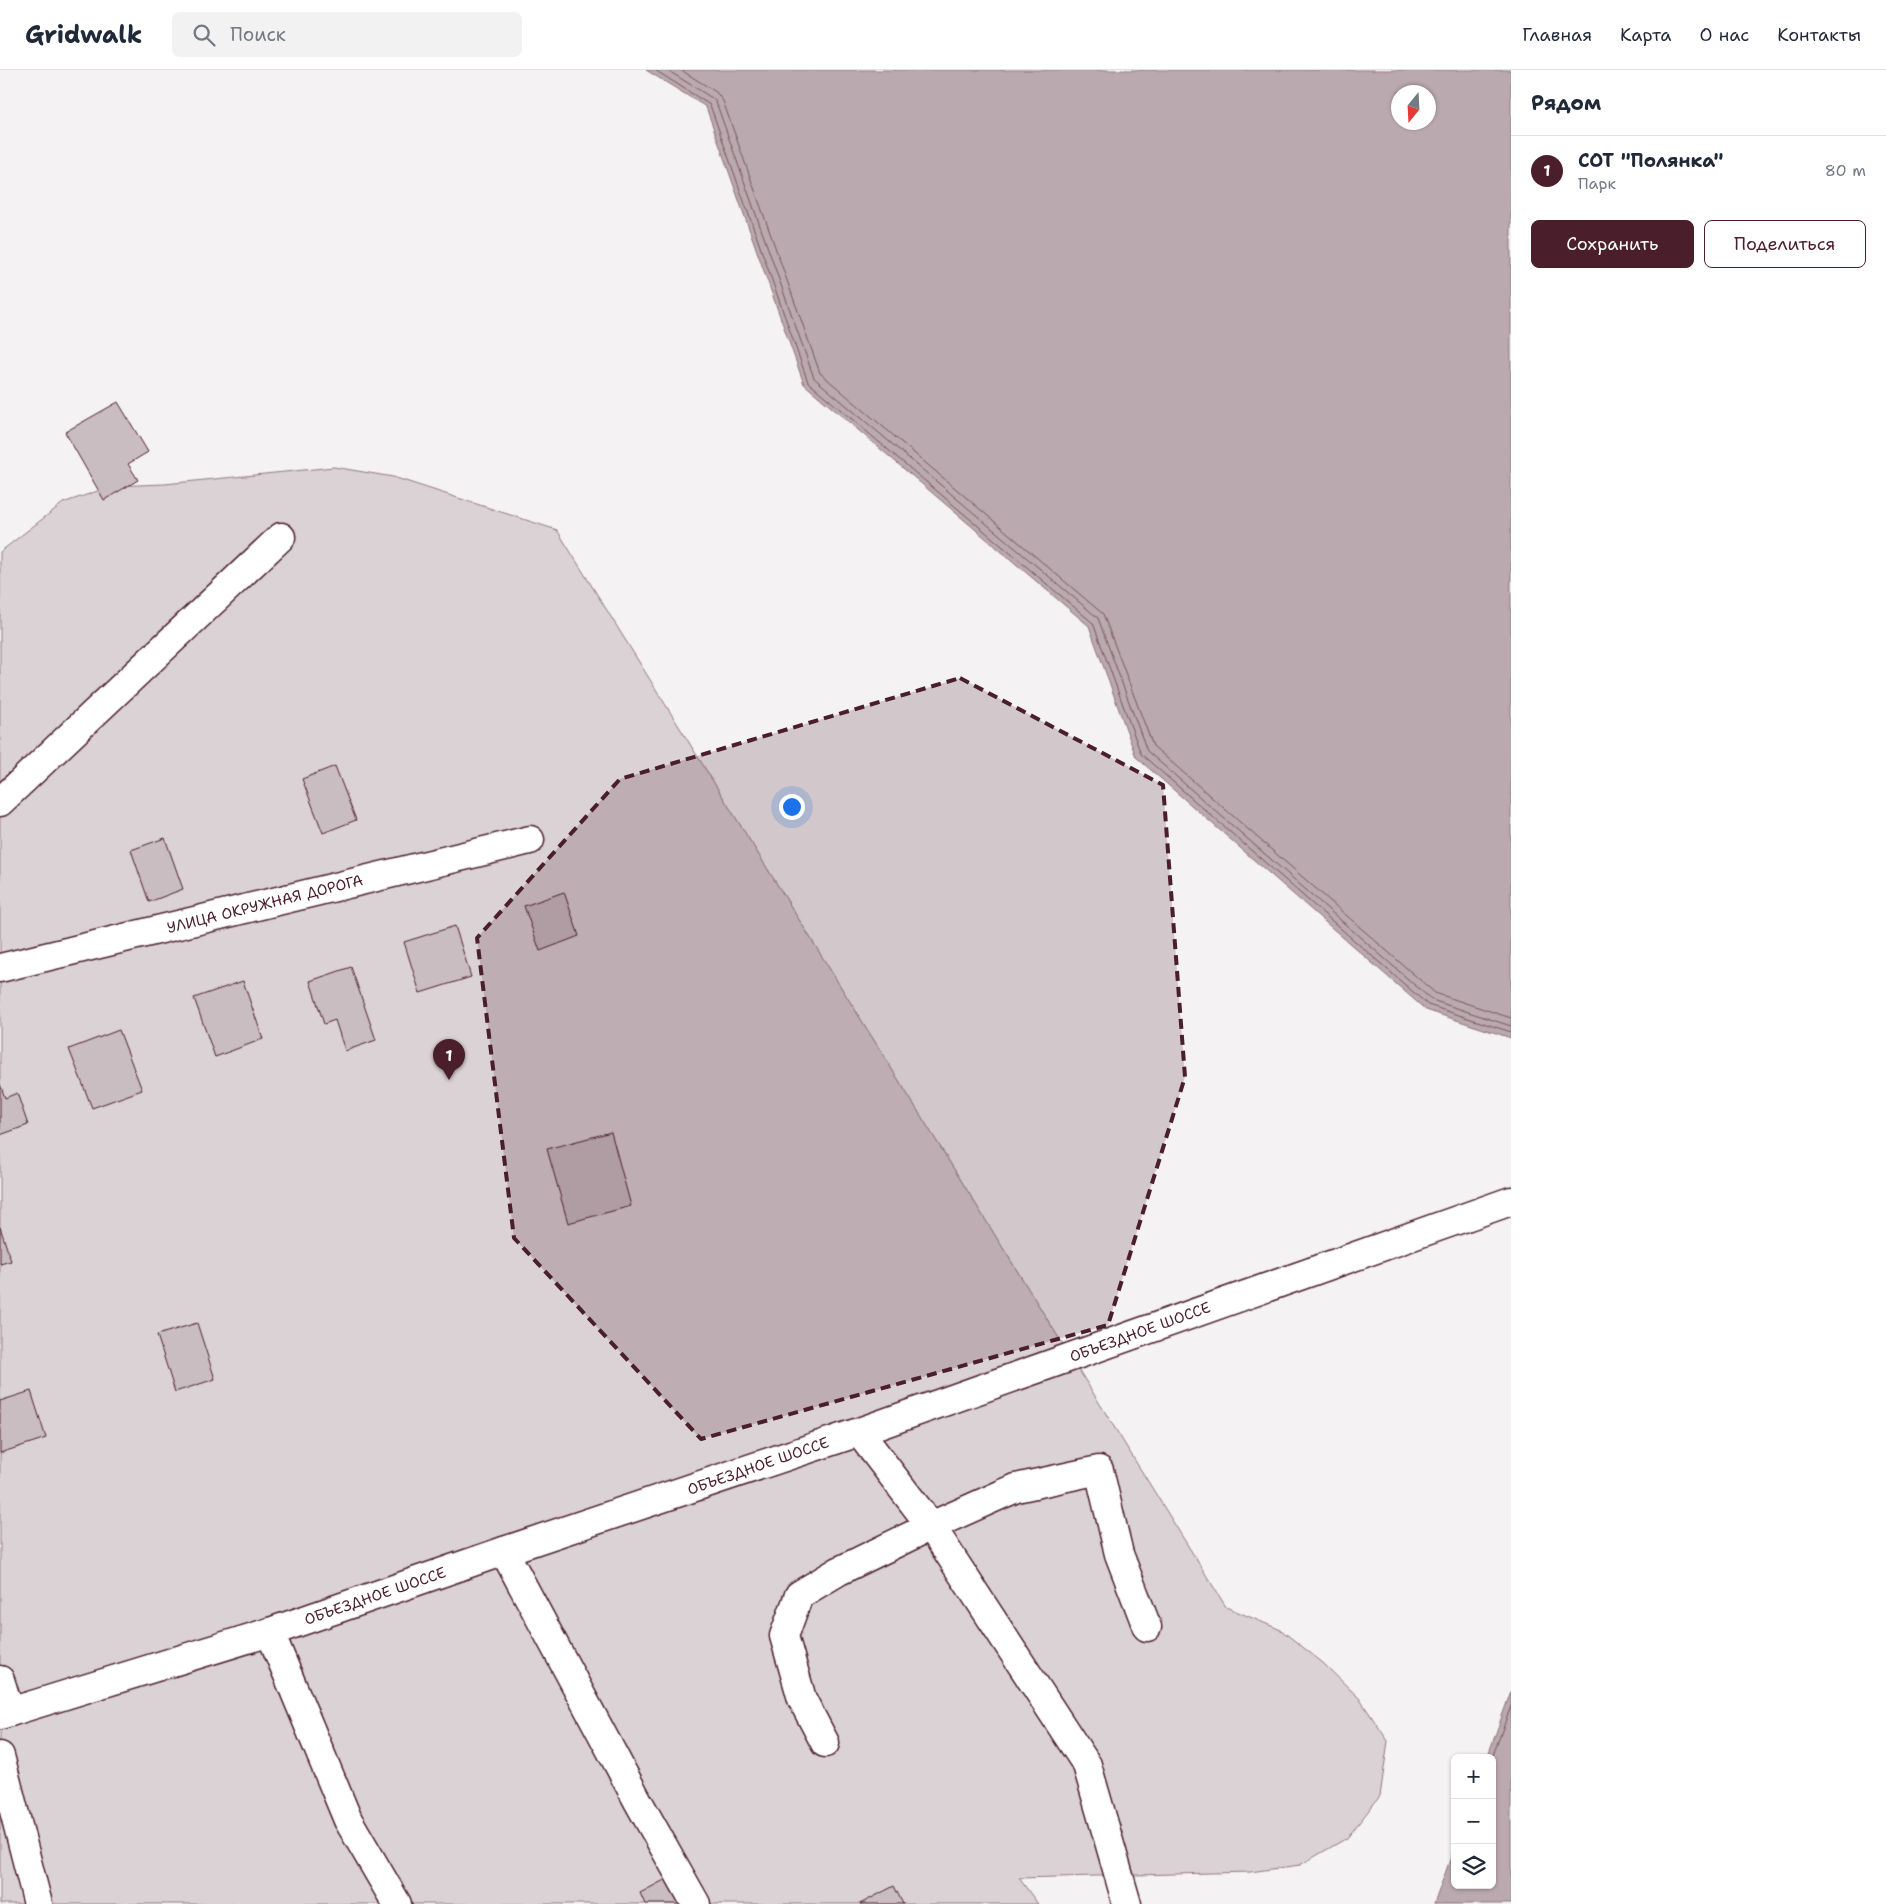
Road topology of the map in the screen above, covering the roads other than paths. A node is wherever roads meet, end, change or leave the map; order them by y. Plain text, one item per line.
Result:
1 (281, 537) dead end
2 (0, 802) edge
3 (530, 840) dead end
4 (0, 968) edge
5 (1511, 1201) edge
6 (859, 1432) junction
7 (931, 1526) junction
8 (504, 1551) junction
9 (1147, 1627) dead end
10 (270, 1632) junction
11 (0, 1680) edge
12 (5, 1714) edge
13 (825, 1744) dead end
14 (0, 1756) edge
15 (38, 1904) edge
16 (396, 1904) edge
17 (696, 1904) edge
18 (1127, 1904) edge

1 - 2 street
3 - 4 street, УЛИЦА ОКРУЖНАЯ ДОРОГА
5 - 6 street, ОБЪЕЗДНОЕ ШОССЕ
6 - 7 street
6 - 8 street, ОБЪЕЗДНОЕ ШОССЕ
7 - 9 street
7 - 13 street
7 - 18 street
8 - 10 street, ОБЪЕЗДНОЕ ШОССЕ
8 - 17 street
10 - 12 street, ОБЪЕЗДНОЕ ШОССЕ
10 - 16 street
11 - 12 street
14 - 15 street

